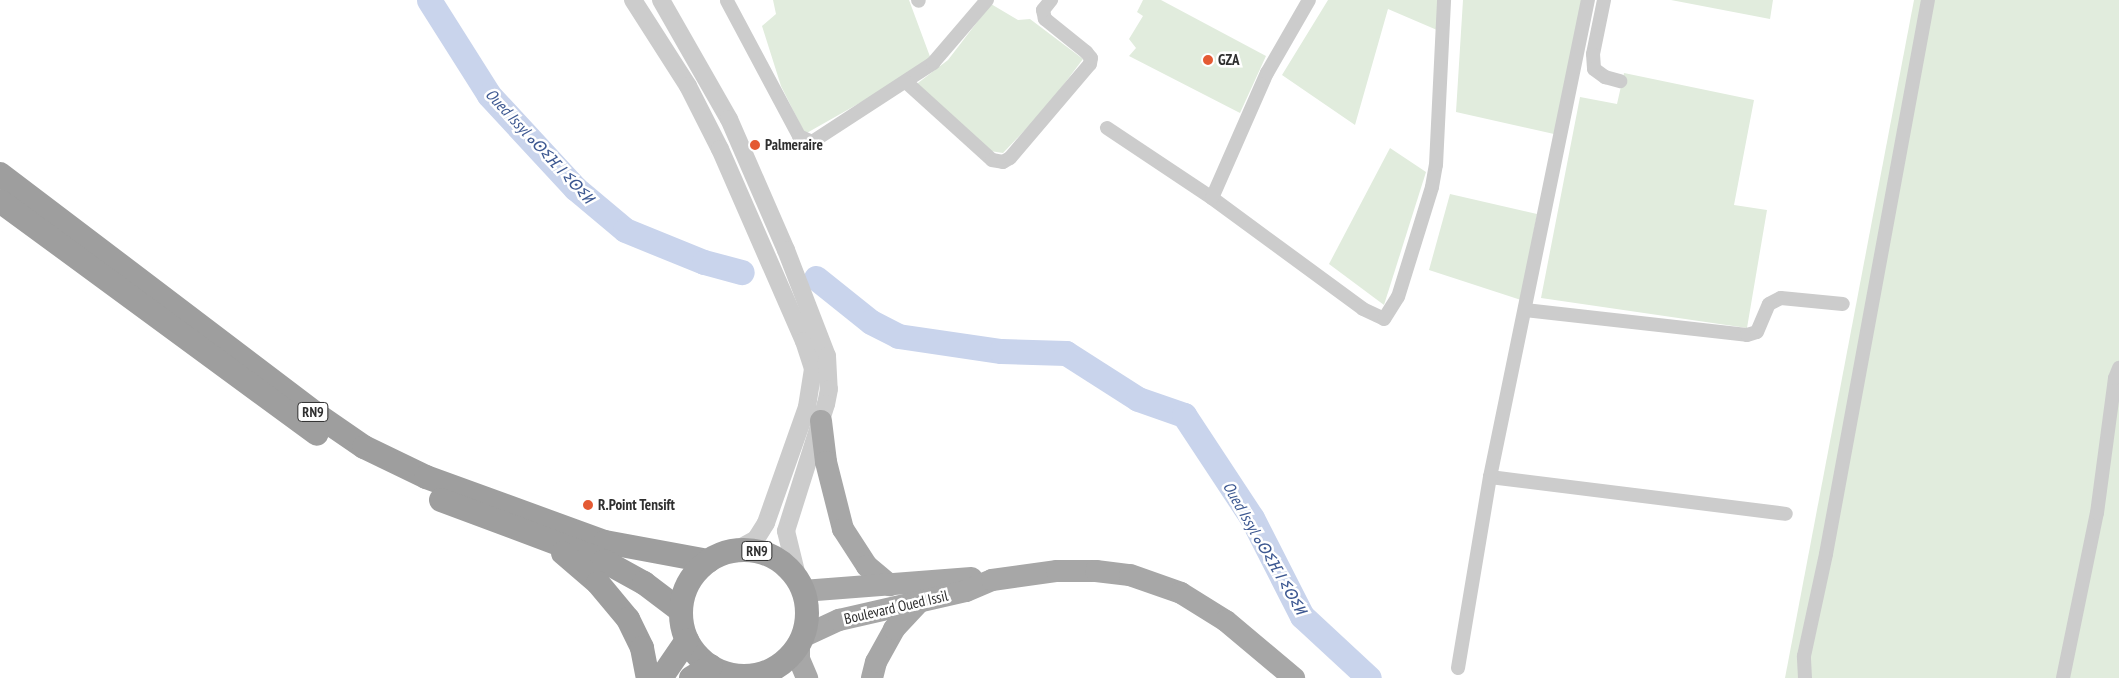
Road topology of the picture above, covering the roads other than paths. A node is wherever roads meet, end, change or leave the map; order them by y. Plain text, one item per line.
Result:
1 (633, 0) edge
2 (661, 0) edge
3 (728, 0) edge
4 (988, 0) edge
5 (1050, 0) edge
6 (1310, 0) edge
7 (1444, 0) edge
8 (1588, 0) edge
9 (1604, 0) edge
10 (1928, 0) edge
11 (1620, 81) dead end
12 (906, 82) junction
13 (1107, 128) dead end
14 (0, 174) edge
15 (1212, 198) junction
16 (0, 201) edge
17 (1843, 304) dead end
18 (1525, 310) junction
19 (2119, 368) edge
20 (821, 421) junction
21 (1490, 477) junction
22 (1786, 514) dead end
23 (548, 541) junction
24 (736, 550) junction
25 (708, 560) junction
26 (992, 580) junction
27 (801, 585) junction
28 (890, 585) junction
29 (921, 601) junction
30 (681, 611) junction
31 (687, 640) junction
32 (800, 640) junction
33 (711, 666) junction
34 (1458, 668) dead end
35 (745, 677) edge
36 (648, 678) edge
37 (661, 678) edge
38 (690, 678) edge
39 (807, 678) edge
40 (872, 678) edge
41 (1294, 678) edge
42 (1805, 678) edge
43 (2064, 678) edge

1 - 24 street
2 - 20 street
3 - 12 street
4 - 12 street
5 - 12 street
6 - 15 street
7 - 15 street
8 - 18 street
9 - 11 street
10 - 42 street
13 - 15 street
14 - 25 highway, RN9
16 - 23 highway, RN9
17 - 18 street
18 - 21 street
19 - 43 street
20 - 27 street
20 - 28 main road
21 - 22 street
21 - 34 street
23 - 30 highway, RN9
23 - 36 highway
24 - 25 highway, RN9
24 - 27 highway, RN9
25 - 30 highway, RN9
26 - 28 main road, Boulevard Oued Issil
26 - 29 main road, Boulevard Oued Issil
26 - 41 main road, Boulevard Oued Issil
27 - 28 main road, Boulevard Oued Issil
27 - 32 highway
29 - 32 main road, Boulevard Oued Issil
29 - 40 main road
30 - 31 highway, RN9
31 - 33 highway, RN9
31 - 37 highway
32 - 35 highway, RN9
32 - 39 main road
33 - 35 highway, RN9
33 - 38 highway

